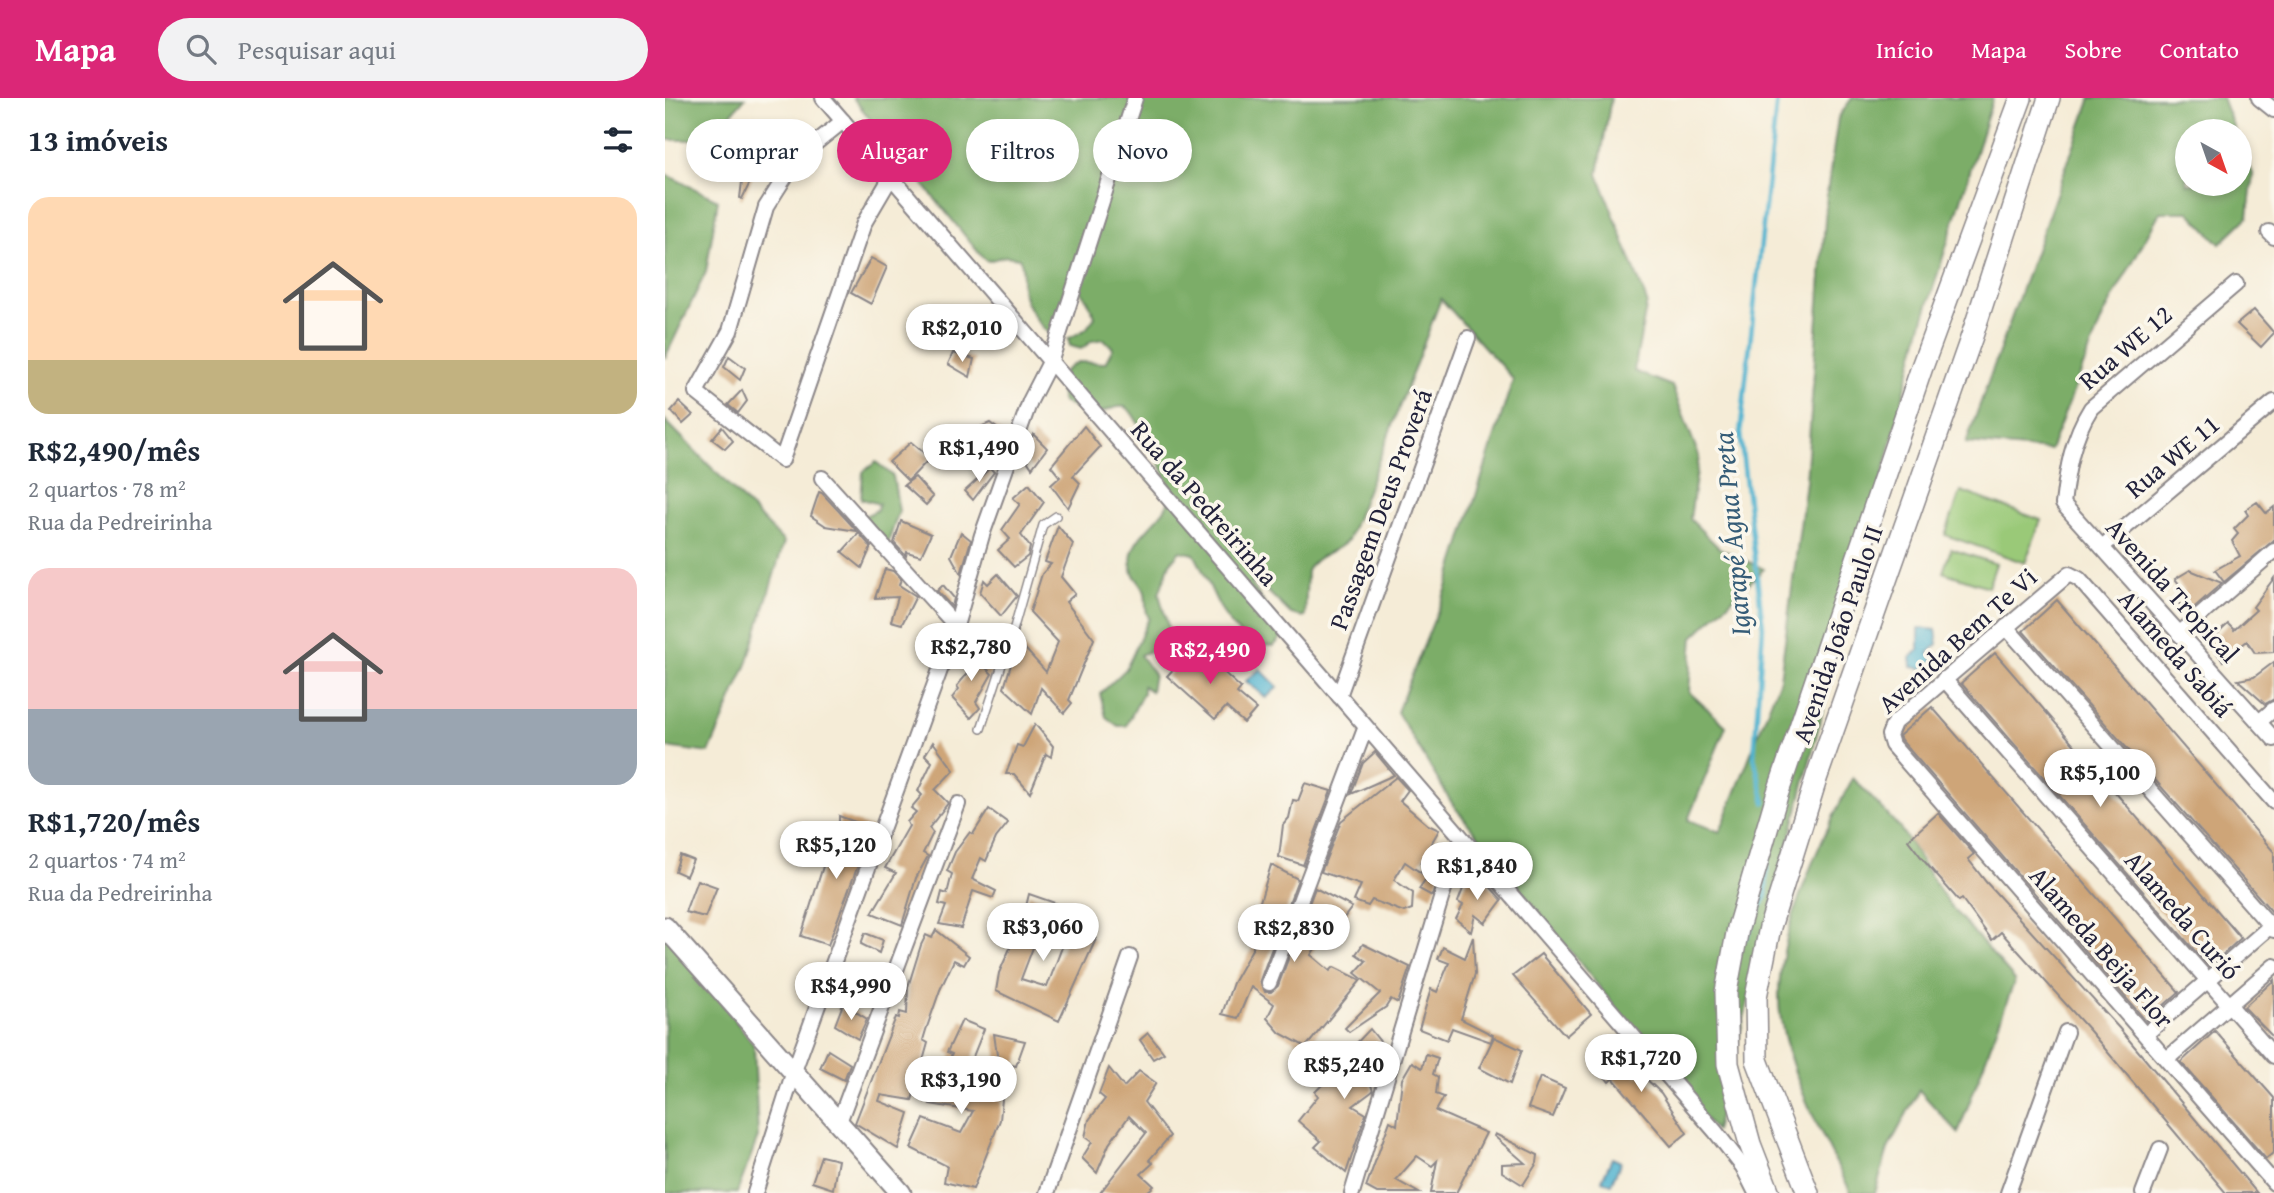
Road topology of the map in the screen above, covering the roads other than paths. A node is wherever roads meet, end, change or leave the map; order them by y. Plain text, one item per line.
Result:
1 (823, 98) edge
2 (1135, 98) edge
3 (2021, 98) edge
4 (2049, 98) edge
5 (2259, 98) edge
6 (2274, 110) edge
7 (840, 119) edge
8 (837, 125) edge
9 (888, 182) edge
10 (895, 182) edge
11 (2236, 284) dead end
12 (1468, 338) dead end
13 (1051, 360) junction
14 (2274, 402) edge
15 (822, 478) dead end
16 (2063, 504) joint
17 (1056, 516) dead end
18 (2102, 547) junction
19 (2274, 551) edge
20 (2066, 574) joint
21 (956, 626) junction
22 (2006, 627) junction
23 (2179, 634) junction
24 (1944, 679) junction
25 (1339, 696) junction
26 (2274, 709) edge
27 (2259, 722) junction
28 (981, 729) dead end
29 (1365, 729) junction
30 (2274, 739) edge
31 (1892, 745) joint
32 (2274, 802) edge
33 (958, 803) dead end
34 (1470, 847) junction
35 (2273, 926) edge
36 (665, 927) edge
37 (1130, 957) dead end
38 (2274, 966) edge
39 (2208, 981) junction
40 (1269, 983) dead end
41 (2229, 1005) junction
42 (2066, 1032) dead end
43 (2145, 1034) junction
44 (2274, 1056) edge
45 (2167, 1059) junction
46 (794, 1072) junction
47 (839, 1122) junction
48 (2160, 1149) dead end
49 (2274, 1183) edge
50 (755, 1193) edge
51 (901, 1193) edge
52 (1047, 1193) edge
53 (1352, 1193) edge
54 (1756, 1193) edge
55 (1769, 1193) edge
56 (1808, 1193) edge
57 (2008, 1193) edge
58 (2143, 1193) edge

1 - 7 street, Rua da Pedreirinha
2 - 13 street
3 - 55 main road, Avenida João Paulo II
4 - 56 main road, Avenida João Paulo II
5 - 6 street
8 - 9 street
10 - 13 street, Rua da Pedreirinha
11 - 16 street, Rua WE 12
12 - 25 street, Passagem Deus Proverá
13 - 21 street
13 - 25 street, Rua da Pedreirinha
14 - 18 street, Rua WE 11
15 - 21 street
16 - 18 street, Avenida Tropical
17 - 28 lane
18 - 23 street, Avenida Tropical
19 - 23 street
20 - 22 street, Avenida Bem Te Vi
20 - 32 street, Alameda Sabiá
21 - 46 street
22 - 24 street, Avenida Bem Te Vi
22 - 35 street
23 - 27 street, Avenida Tropical
24 - 31 street, Avenida Bem Te Vi
24 - 39 street, Alameda Curió
25 - 29 street, Rua da Pedreirinha
26 - 27 street
27 - 30 street, Avenida Tropical
29 - 34 street, Rua da Pedreirinha
29 - 40 street
31 - 43 street, Alameda Beija Flor
33 - 47 street
34 - 53 street
34 - 54 street, Rua da Pedreirinha
35 - 39 street
36 - 46 street
37 - 52 street
38 - 41 street
39 - 41 street, Alameda Curió
39 - 43 street
41 - 44 street, Alameda Curió
41 - 45 street
42 - 57 street
43 - 45 street, Alameda Beija Flor
45 - 49 street, Alameda Beija Flor
46 - 47 street
46 - 50 street
47 - 51 street
48 - 58 street

